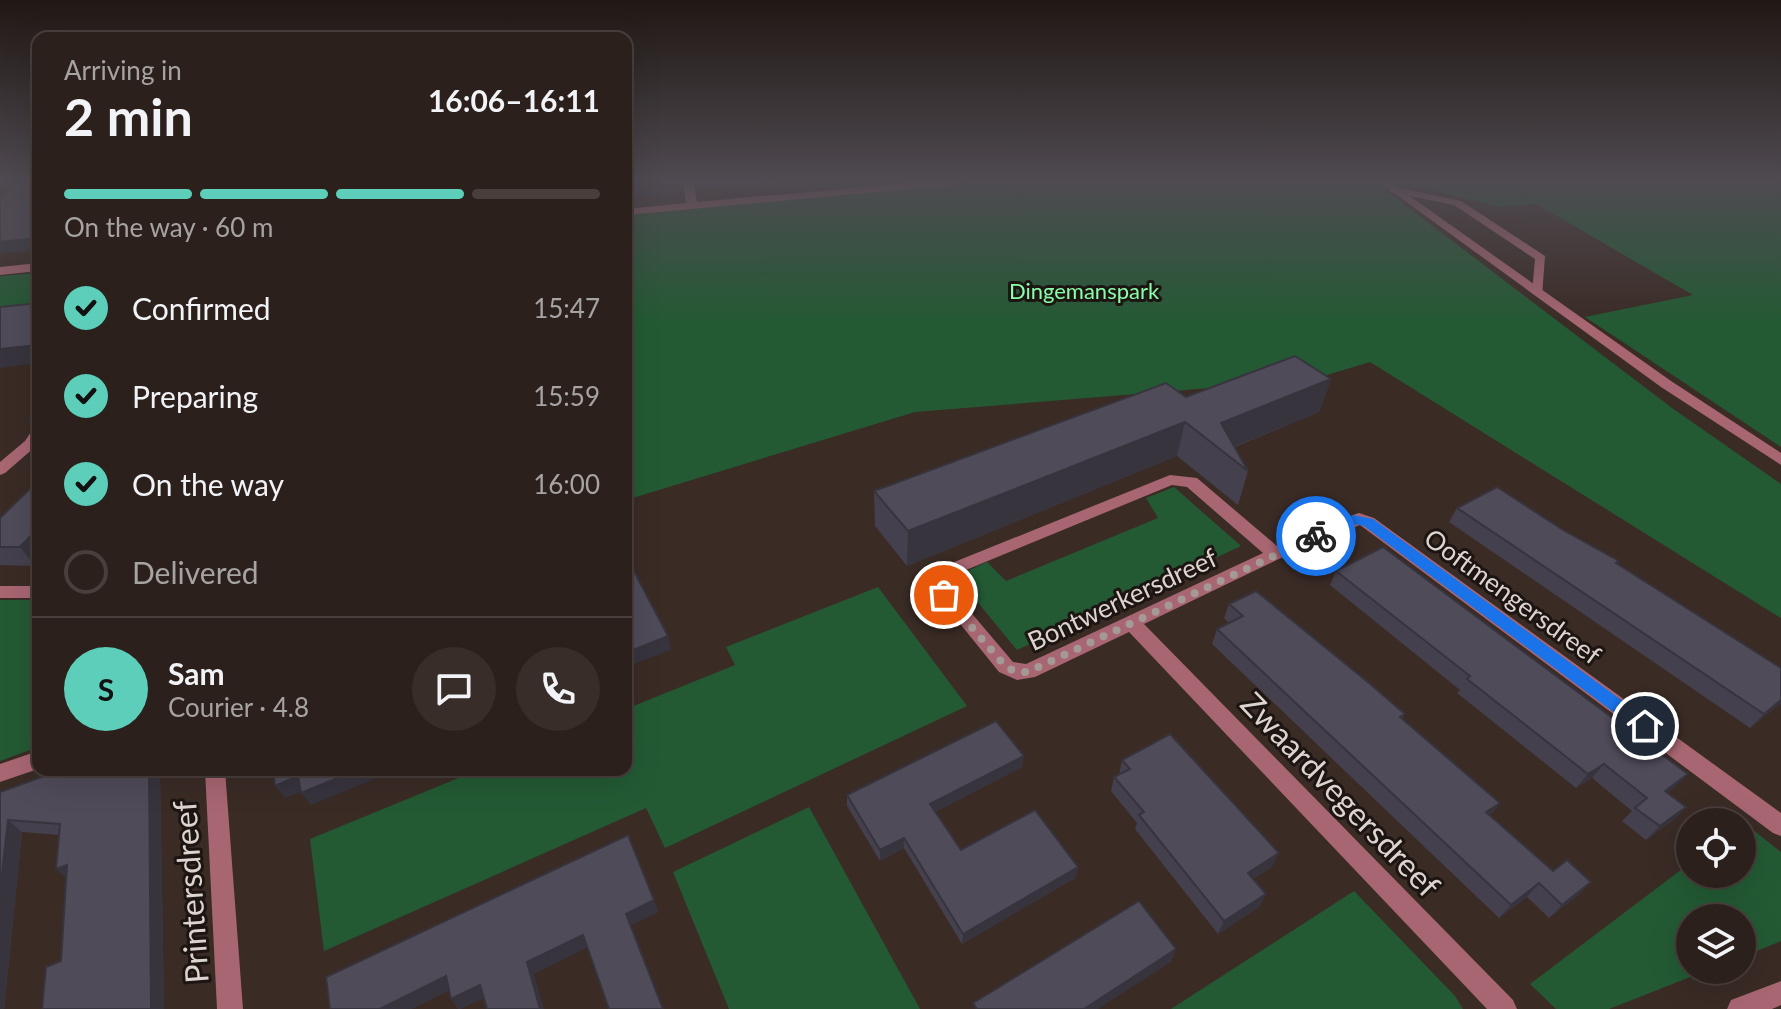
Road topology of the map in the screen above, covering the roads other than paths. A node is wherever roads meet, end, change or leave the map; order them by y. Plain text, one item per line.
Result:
1 (1449, 229) edge
2 (1497, 229) edge
3 (32, 268) edge
4 (0, 271) edge
5 (1538, 293) junction
6 (32, 441) edge
7 (1781, 460) edge
8 (0, 470) edge
9 (1368, 522) joint
10 (1275, 554) junction
11 (0, 592) edge
12 (32, 592) edge
13 (1133, 624) junction
14 (32, 762) edge
15 (0, 773) edge
16 (215, 776) edge
17 (1781, 826) edge
18 (1781, 993) edge
19 (230, 1009) edge
20 (1504, 1009) edge
21 (1740, 1009) edge

1 - 5 street
2 - 5 street
3 - 4 street
5 - 7 street
6 - 8 street
9 - 10 street, Bontwerkersdreef
9 - 17 street, Ooftmengersdreef
10 - 13 street, Bontwerkersdreef
10 - 13 street, Bontwerkersdreef
11 - 12 street
13 - 20 street, Zwaardvegersdreef
14 - 15 street
16 - 19 street, Printersdreef
18 - 21 street

